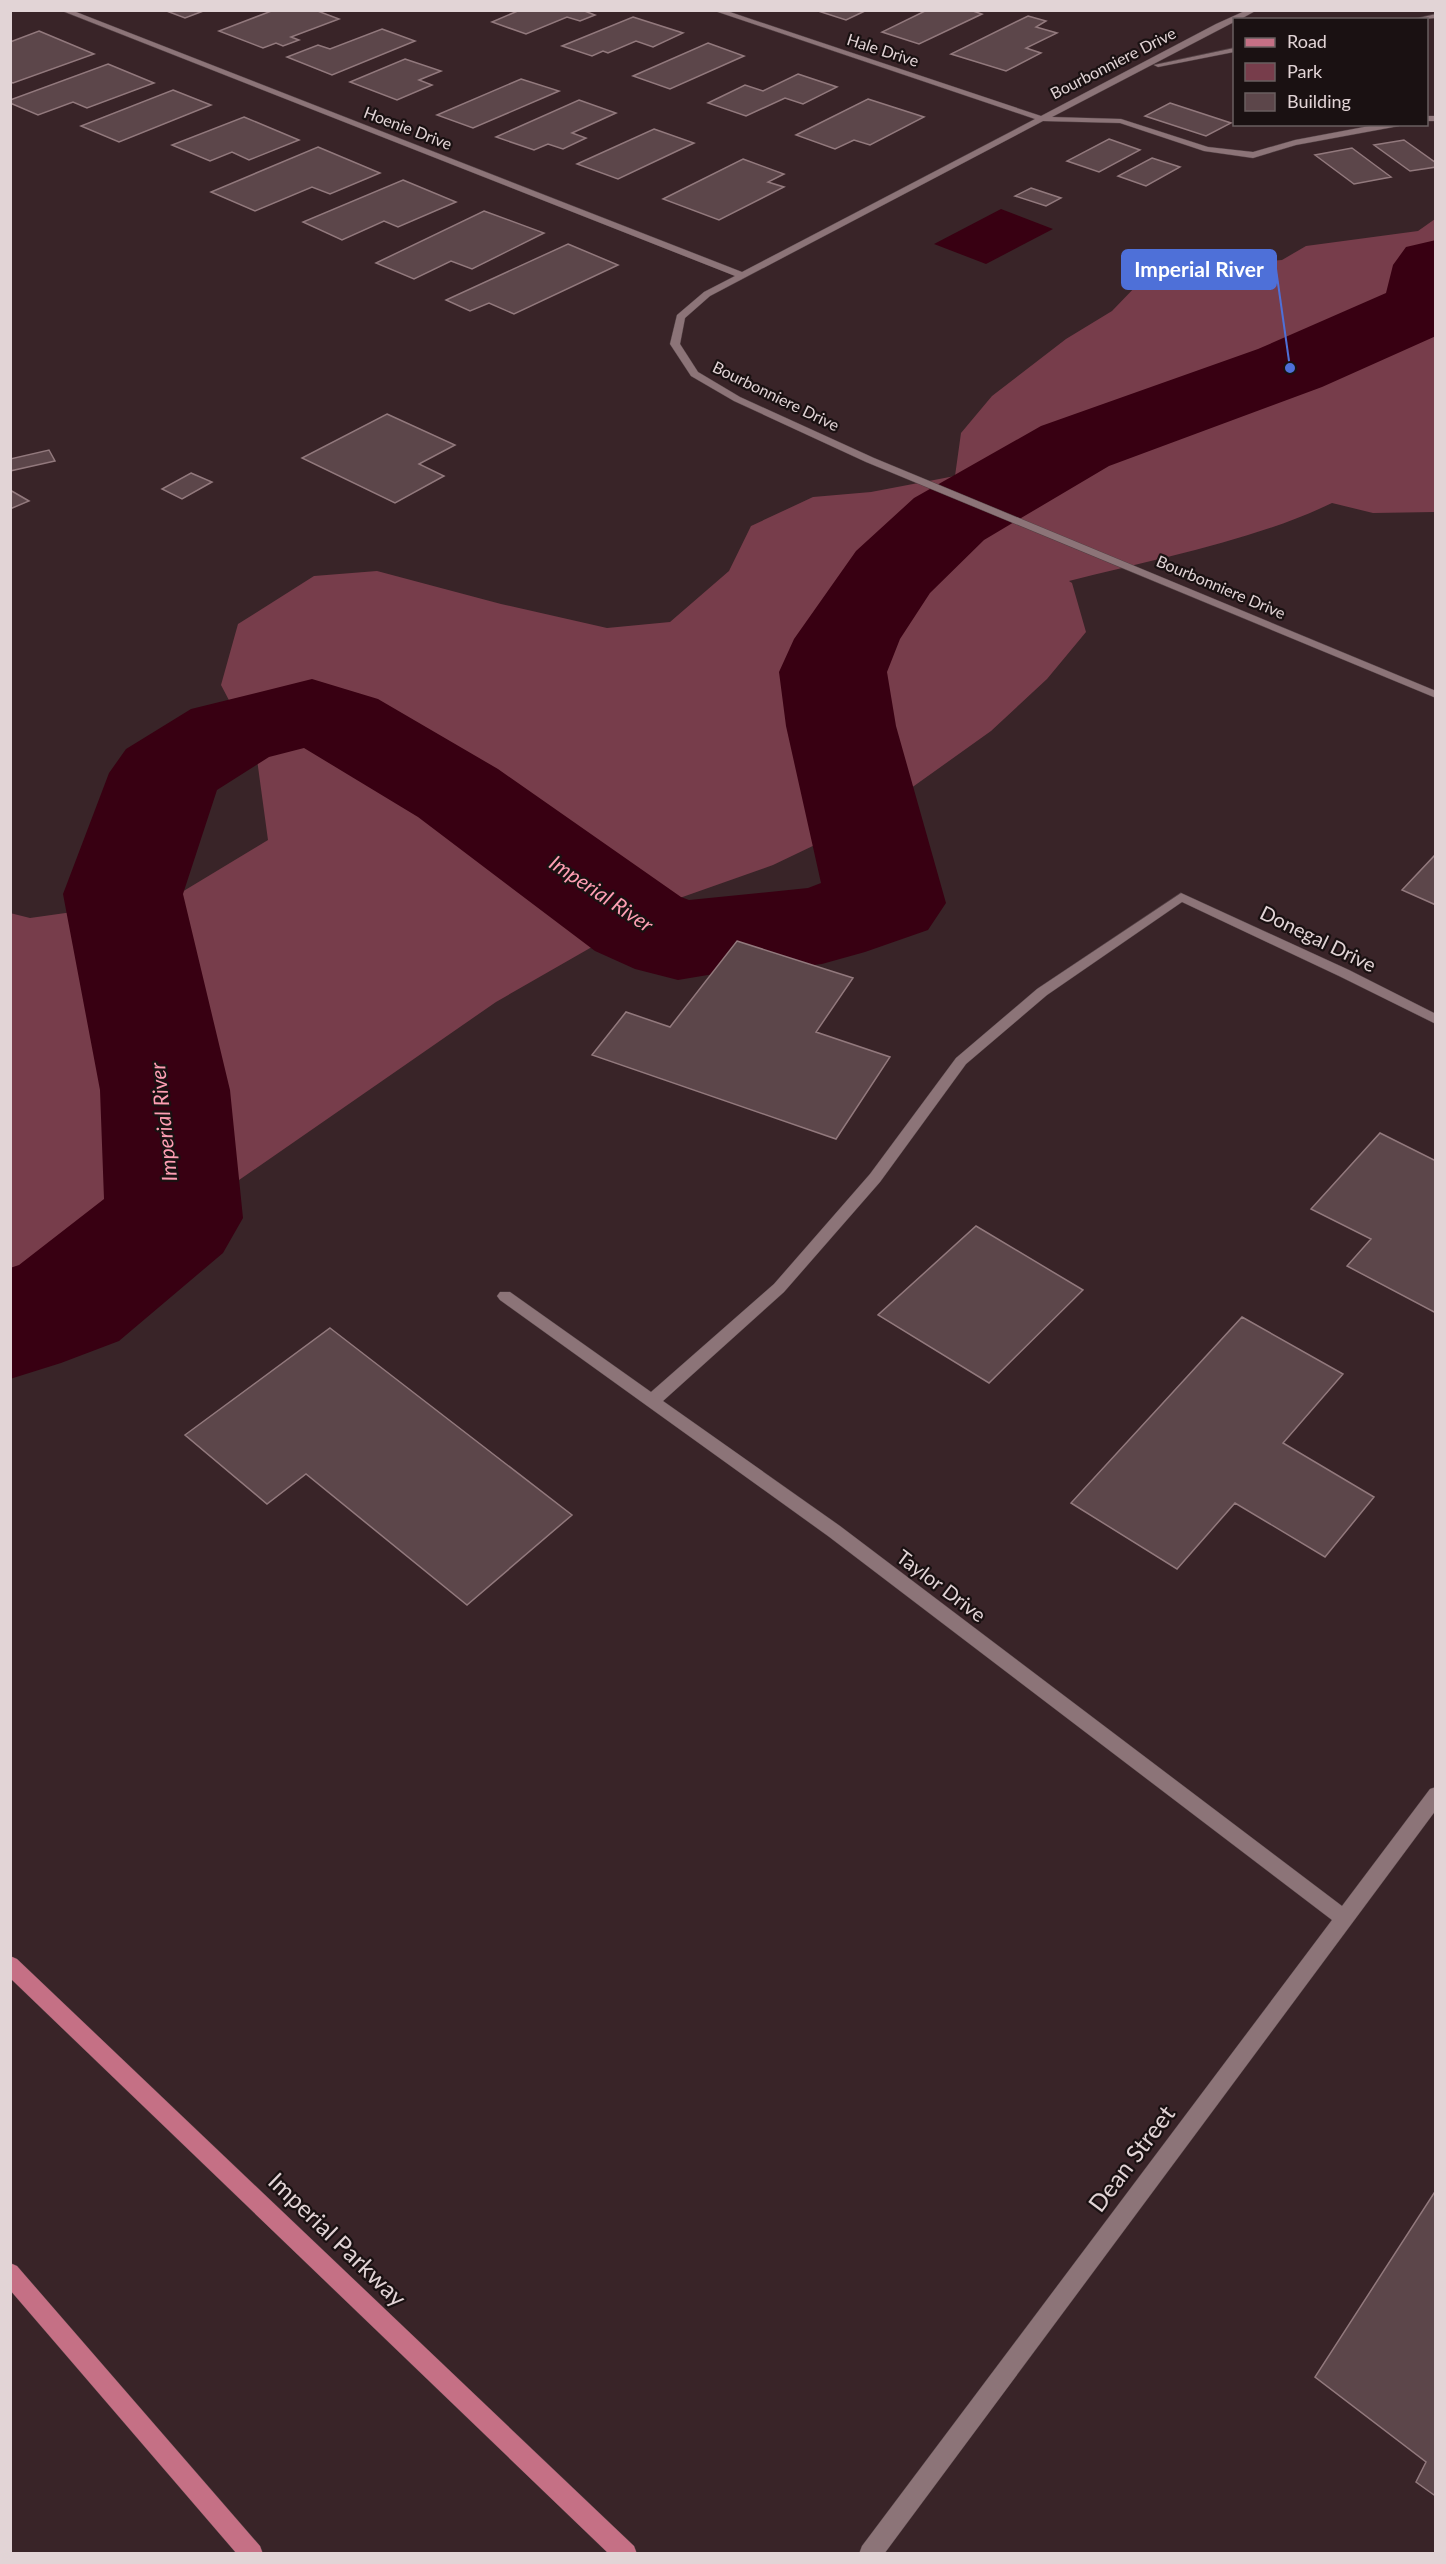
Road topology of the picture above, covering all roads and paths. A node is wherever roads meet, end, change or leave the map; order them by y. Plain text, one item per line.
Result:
1 (63, 10) edge
2 (715, 10) edge
3 (1254, 10) edge
4 (1238, 18) edge
5 (1233, 21) edge
6 (1233, 50) edge
7 (1136, 70) junction
8 (1042, 118) junction
9 (1385, 126) edge
10 (742, 275) junction
11 (1436, 695) edge
12 (1436, 1020) edge
13 (505, 1296) dead end
14 (652, 1401) junction
15 (1436, 1795) edge
16 (1344, 1918) junction
17 (10, 1965) edge
18 (10, 2273) edge
19 (252, 2553) edge
20 (626, 2553) edge
21 (870, 2553) edge

1 - 10 street, Hoenie Drive
2 - 8 street, Hale Drive
3 - 4 street, Bourbonniere Drive
5 - 7 street, Bourbonniere Drive
6 - 7 street
7 - 8 street, Bourbonniere Drive
8 - 9 street, Hale Drive
8 - 10 street, Bourbonniere Drive
10 - 11 street, Bourbonniere Drive
12 - 14 street, Donegal Drive
13 - 14 street, Taylor Drive
14 - 16 street, Taylor Drive
15 - 16 street, Dean Street
16 - 21 street, Dean Street
17 - 20 main road, Imperial Parkway
18 - 19 main road

